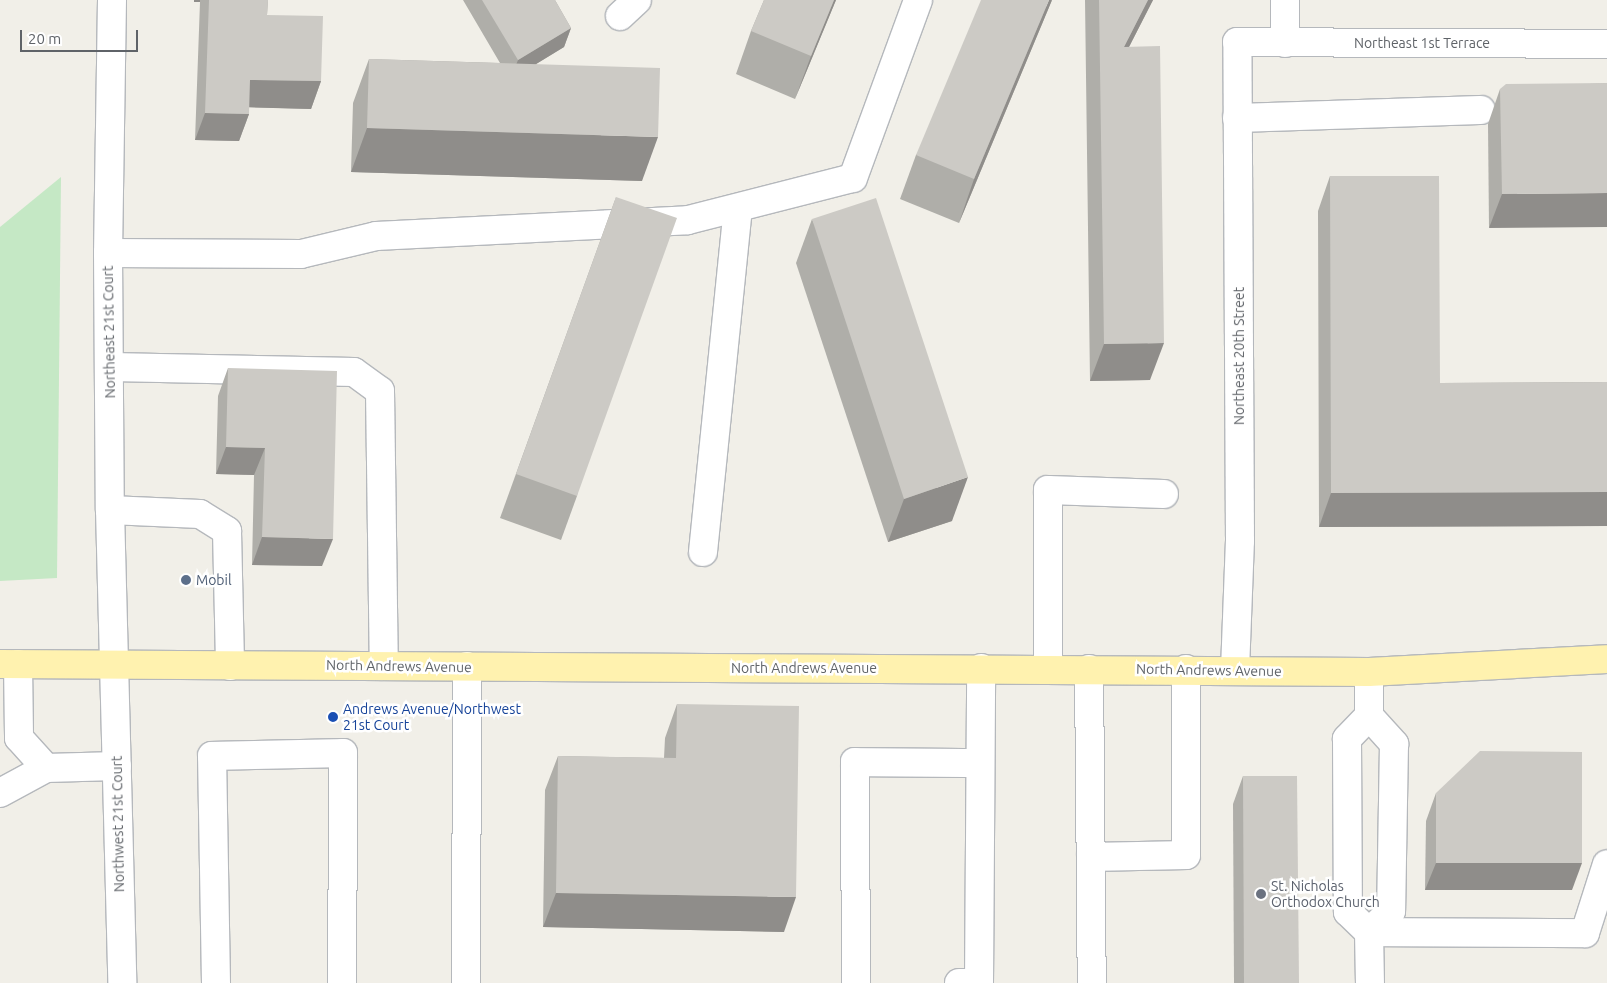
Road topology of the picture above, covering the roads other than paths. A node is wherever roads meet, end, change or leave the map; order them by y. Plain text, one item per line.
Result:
1 (112, 0) edge
2 (918, 0) edge
3 (1284, 0) edge
4 (1237, 42) joint
5 (1285, 43) junction
6 (1607, 44) edge
7 (1481, 110) dead end
8 (1237, 118) junction
9 (738, 209) junction
10 (108, 253) junction
11 (111, 367) junction
12 (1164, 494) dead end
13 (110, 510) junction
14 (703, 552) dead end
15 (1607, 659) edge
16 (9, 664) edge
17 (114, 665) junction
18 (230, 666) junction
19 (384, 666) junction
20 (467, 666) junction
21 (981, 668) junction
22 (1048, 669) junction
23 (1089, 669) junction
24 (1186, 670) junction
25 (1235, 670) junction
26 (1370, 672) junction
27 (1369, 716) junction
28 (980, 763) junction
29 (117, 766) junction
30 (46, 768) junction
31 (0, 793) edge
32 (1090, 857) junction
33 (1607, 864) edge
34 (1370, 932) junction
35 (122, 983) edge
36 (216, 983) edge
37 (342, 983) edge
38 (466, 983) edge
39 (856, 983) edge
40 (959, 983) edge
41 (1092, 983) edge
42 (1370, 983) edge

1 - 10 street, Northeast 21st Court
2 - 9 street
3 - 5 street
4 - 5 street, Northeast 1st Terrace
4 - 8 street, Northeast 20th Street
5 - 6 street, Northeast 1st Terrace
7 - 8 street
8 - 25 street, Northeast 20th Street
9 - 10 street
9 - 14 street
10 - 11 street, Northeast 21st Court
11 - 13 street, Northeast 21st Court
11 - 19 street
12 - 22 street
13 - 17 street, Northeast 21st Court
13 - 18 street
15 - 26 main road, North Andrews Avenue
16 - 17 main road, North Andrews Avenue
16 - 30 street
17 - 18 main road, North Andrews Avenue
17 - 29 street, Northwest 21st Court
18 - 19 main road, North Andrews Avenue
19 - 20 main road, North Andrews Avenue
20 - 21 main road, North Andrews Avenue
20 - 38 street
21 - 22 main road, North Andrews Avenue
21 - 28 street
22 - 23 main road, North Andrews Avenue
23 - 24 main road, North Andrews Avenue
23 - 32 street
24 - 25 main road, North Andrews Avenue
24 - 32 street
25 - 26 main road, North Andrews Avenue
26 - 27 street
27 - 34 street
27 - 34 street
28 - 39 street
28 - 40 street
29 - 30 street
29 - 35 street, Northwest 21st Court
30 - 31 street
32 - 41 street
33 - 34 street
34 - 42 street
36 - 37 street

